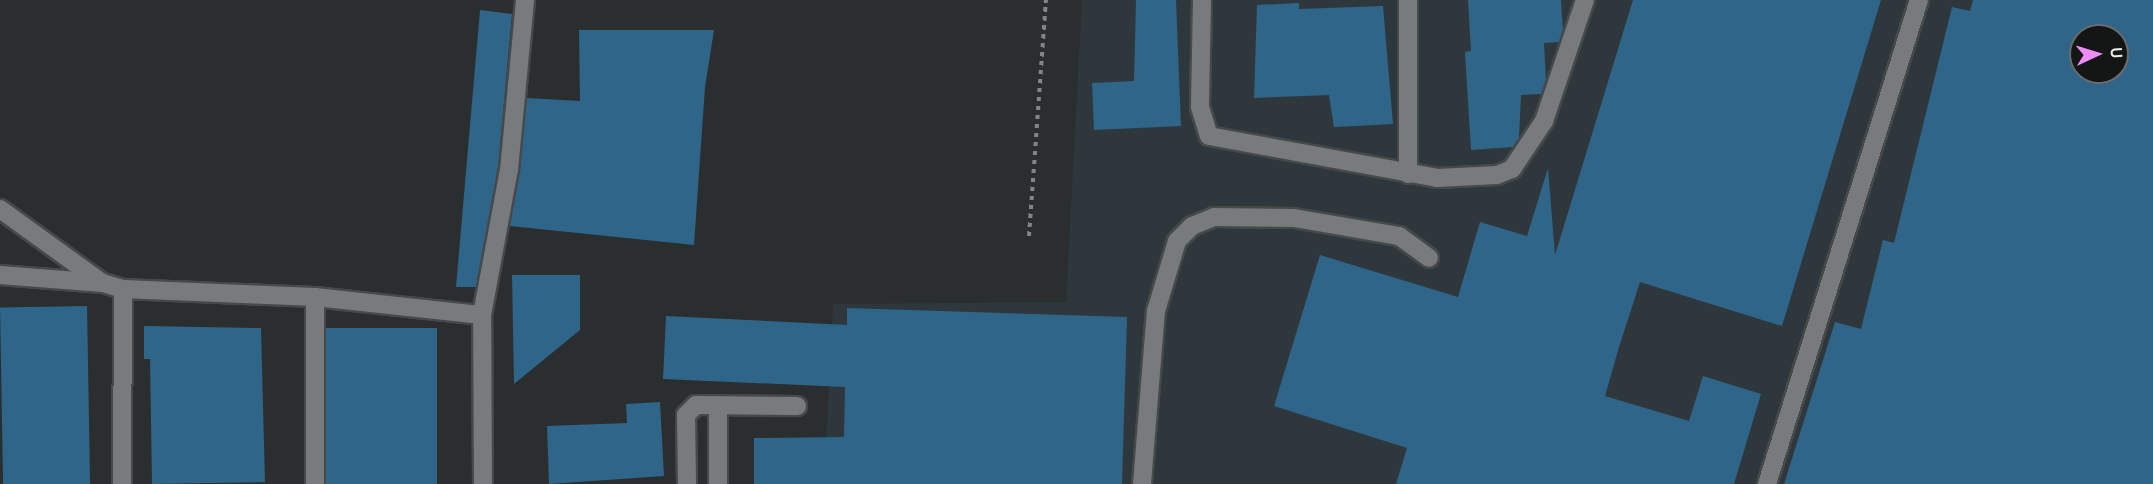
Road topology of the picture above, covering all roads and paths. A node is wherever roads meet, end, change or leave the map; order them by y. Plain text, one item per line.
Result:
1 (525, 0) edge
2 (1046, 0) edge
3 (1202, 0) edge
4 (1408, 0) edge
5 (1585, 0) edge
6 (1918, 0) edge
7 (1408, 174) junction
8 (0, 209) edge
9 (1029, 236) dead end
10 (1429, 258) dead end
11 (0, 275) edge
12 (103, 283) junction
13 (123, 289) junction
14 (315, 297) junction
15 (482, 315) junction
16 (718, 406) junction
17 (796, 406) dead end
18 (122, 484) edge
19 (315, 484) edge
20 (483, 484) edge
21 (687, 484) edge
22 (718, 484) edge
23 (1142, 484) edge
24 (1767, 484) edge

1 - 15 street
2 - 9 path
3 - 7 street
4 - 7 street
5 - 7 street
6 - 24 street
8 - 12 street
10 - 23 street
11 - 12 street
12 - 13 street
13 - 14 street
13 - 18 street
14 - 15 street
14 - 19 street
15 - 20 street
16 - 17 street
16 - 21 street
16 - 22 street

